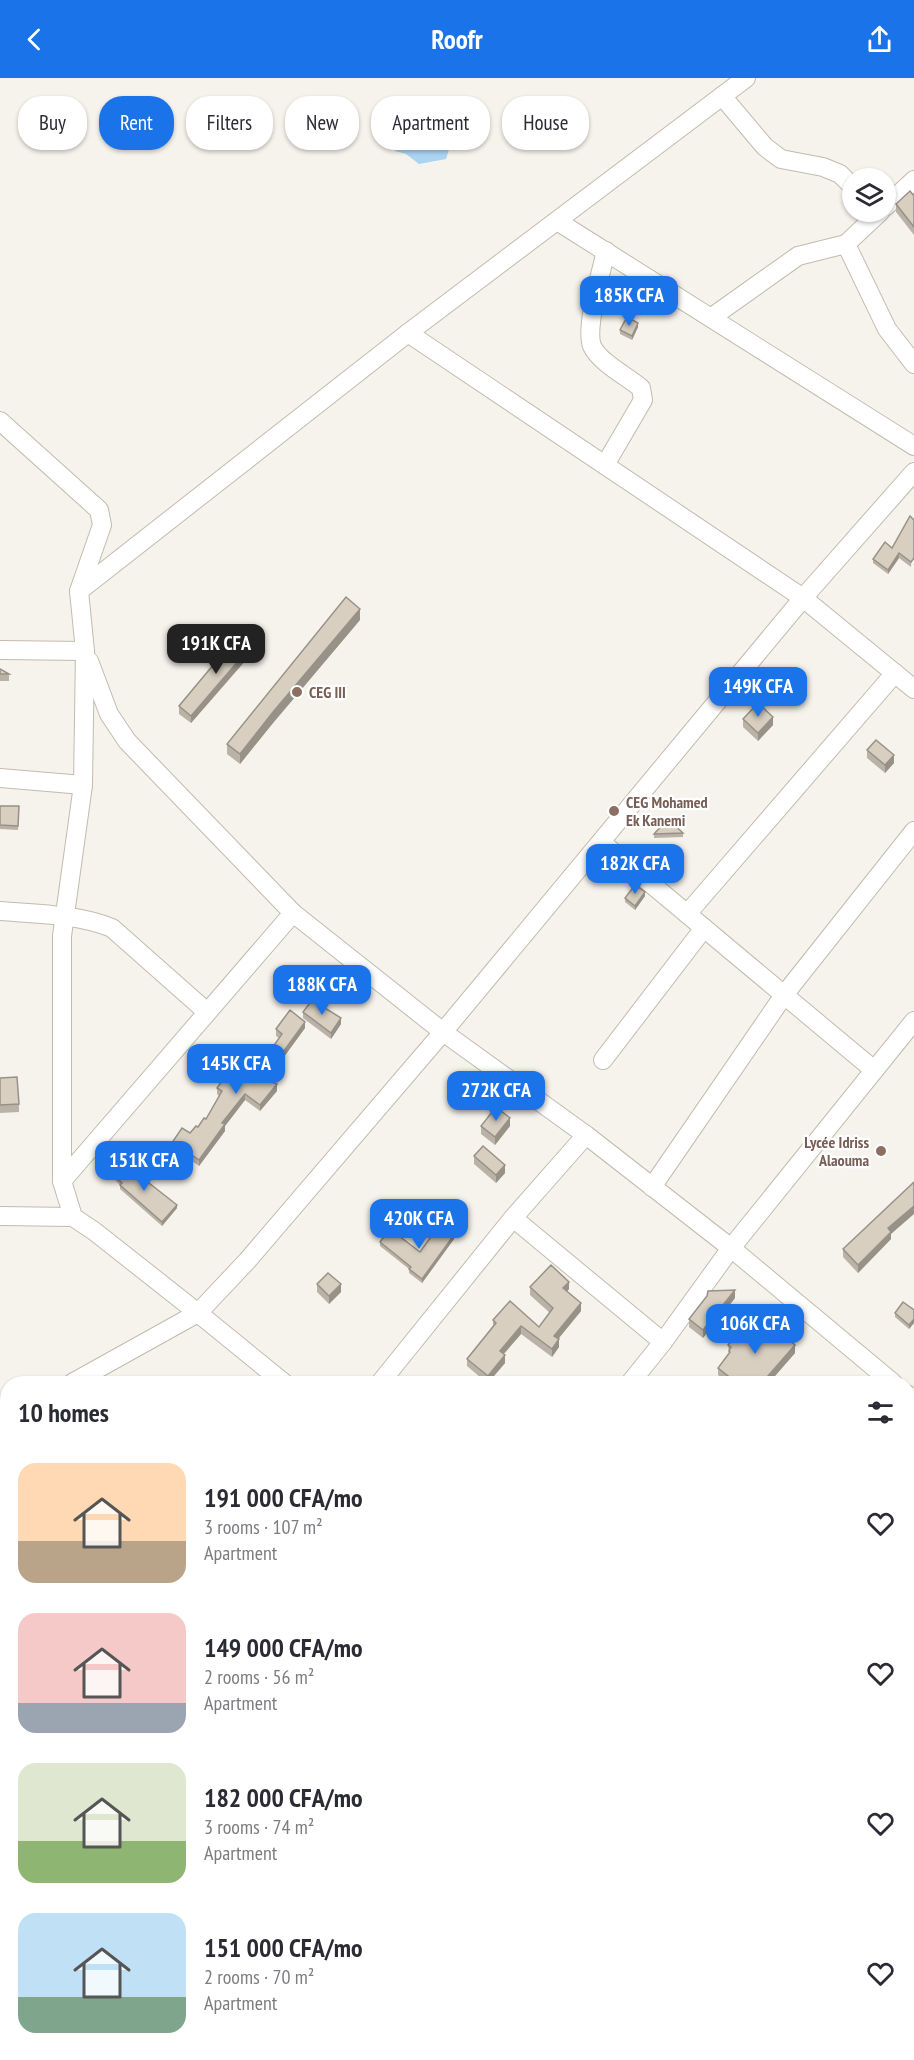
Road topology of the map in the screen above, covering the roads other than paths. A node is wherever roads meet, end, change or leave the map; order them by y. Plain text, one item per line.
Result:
1 (746, 78) edge
2 (722, 96) junction
3 (842, 176) edge
4 (914, 180) edge
5 (896, 196) edge
6 (557, 220) junction
7 (869, 222) edge
8 (846, 244) junction
9 (606, 251) junction
10 (712, 317) junction
11 (408, 333) junction
12 (914, 364) edge
13 (0, 421) edge
14 (914, 446) edge
15 (605, 465) junction
16 (914, 472) edge
17 (79, 591) junction
18 (803, 598) junction
19 (0, 650) edge
20 (85, 651) junction
21 (895, 673) junction
22 (914, 689) edge
23 (0, 778) edge
24 (83, 785) junction
25 (914, 831) edge
26 (601, 842) junction
27 (0, 911) edge
28 (293, 913) junction
29 (687, 914) junction
30 (64, 916) junction
31 (704, 928) junction
32 (784, 995) junction
33 (207, 1012) junction
34 (914, 1021) edge
35 (443, 1032) junction
36 (603, 1060) dead end
37 (874, 1070) junction
38 (586, 1135) junction
39 (62, 1181) junction
40 (652, 1187) junction
41 (0, 1216) edge
42 (73, 1217) junction
43 (513, 1218) junction
44 (731, 1248) junction
45 (198, 1313) junction
46 (663, 1342) junction
47 (85, 1376) edge
48 (275, 1376) edge
49 (386, 1376) edge
50 (636, 1376) edge
51 (884, 1376) edge

1 - 2 street
2 - 3 street
2 - 6 street
4 - 5 street
6 - 9 street
6 - 11 street
7 - 8 street
8 - 10 street
8 - 12 street
9 - 10 street
9 - 15 street
10 - 14 street
11 - 15 street
11 - 17 street
13 - 17 street
15 - 18 street
16 - 18 street
17 - 20 street
18 - 21 street
18 - 26 street
19 - 20 street
20 - 24 street
20 - 28 street
21 - 22 street
21 - 29 street
23 - 24 street
24 - 30 street
25 - 32 street
26 - 29 street
26 - 35 street
27 - 30 street
28 - 33 street
28 - 35 street
29 - 31 street
30 - 33 street
30 - 39 street
31 - 32 street
31 - 36 street
32 - 37 street
32 - 40 street
33 - 39 street
34 - 37 street
35 - 38 street
35 - 45 street
37 - 44 street
38 - 40 street
38 - 43 street
39 - 42 street
40 - 44 street
41 - 42 street
42 - 45 street
43 - 46 street
43 - 49 street
44 - 46 street
44 - 51 street
45 - 47 street
45 - 48 street
46 - 50 street

